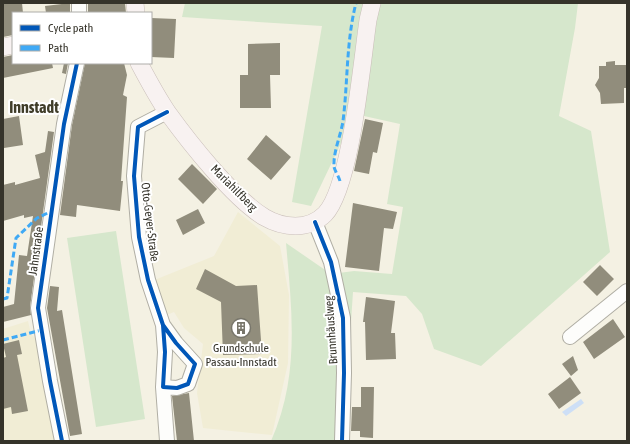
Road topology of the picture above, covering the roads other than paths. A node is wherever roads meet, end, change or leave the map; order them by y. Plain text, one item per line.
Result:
1 (372, 3) edge
2 (77, 64) edge
3 (140, 64) edge
4 (167, 112) junction
5 (315, 222) junction
6 (627, 291) edge
7 (163, 325) junction
8 (570, 337) dead end
9 (163, 387) junction
10 (166, 440) edge
11 (62, 441) edge
12 (342, 441) edge

1 - 5 main road
2 - 11 street, Jahnstraße
3 - 4 main road, Mariahilfberg
4 - 5 main road, Mariahilfberg
4 - 7 street, Otto-Geyer-Straße
5 - 12 street, Brunnhäuslweg
6 - 8 street
7 - 9 street, Otto-Geyer-Straße
7 - 9 street, Otto-Geyer-Straße
9 - 10 street

